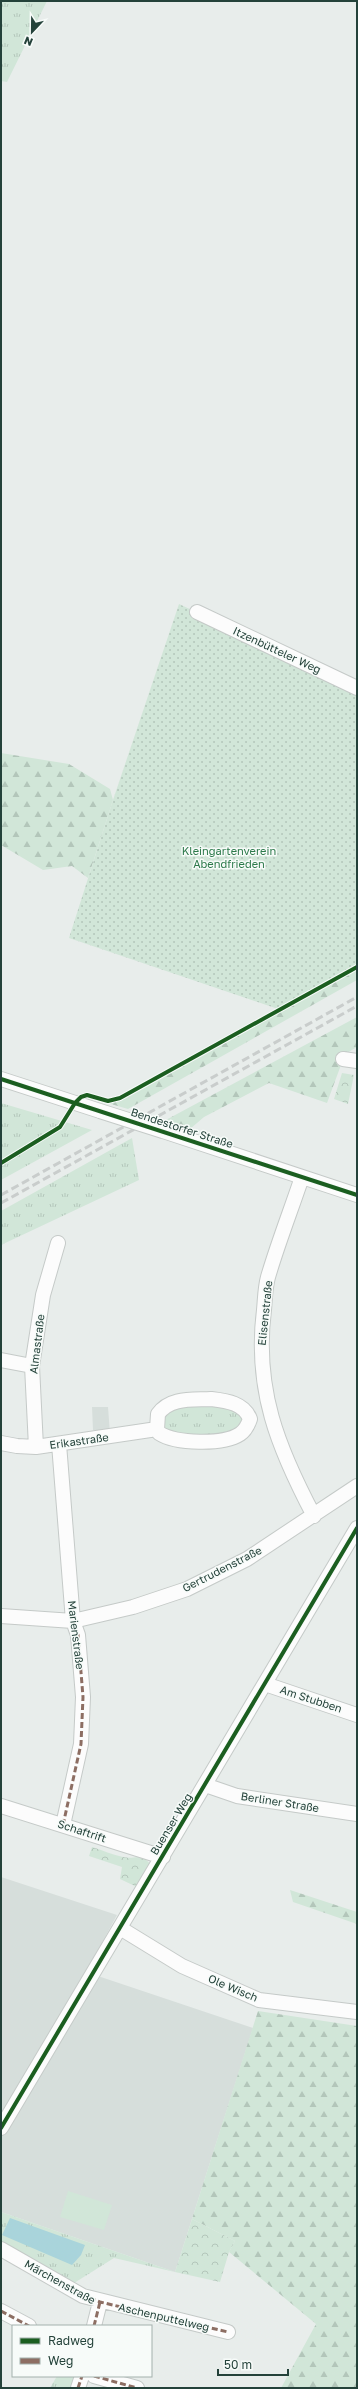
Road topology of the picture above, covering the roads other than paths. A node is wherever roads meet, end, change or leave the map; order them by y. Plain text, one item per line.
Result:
1 (197, 612) dead end
2 (357, 688) edge
3 (1, 1079) edge
4 (302, 1177) junction
5 (357, 1195) edge
6 (58, 1243) dead end
7 (1, 1360) edge
8 (32, 1366) junction
9 (270, 1414) junction
10 (250, 1419) junction
11 (157, 1429) junction
12 (1, 1443) edge
13 (59, 1444) junction
14 (36, 1447) junction
15 (357, 1486) edge
16 (314, 1516) junction
17 (357, 1528) edge
18 (353, 1544) edge
19 (1, 1616) edge
20 (73, 1621) junction
21 (265, 1684) junction
22 (357, 1715) edge
23 (205, 1784) junction
24 (1, 1806) edge
25 (357, 1814) edge
26 (63, 1825) junction
27 (163, 1857) junction
28 (120, 1928) junction
29 (357, 2012) edge
30 (1, 2128) edge
31 (1, 2249) edge
32 (100, 2302) junction
33 (1, 2311) edge
34 (27, 2325) edge
35 (94, 2325) edge
36 (228, 2332) dead end
37 (82, 2377) edge
38 (98, 2377) edge
39 (78, 2388) edge
40 (137, 2388) edge

1 - 2 street, Itzenbütteler Weg
3 - 4 street, Bendestorfer Straße, bridge
4 - 5 street, Bendestorfer Straße
4 - 9 street, Elisenstraße
6 - 8 street, Almastraße
7 - 8 street
8 - 14 street, Almastraße
9 - 10 street
9 - 16 street, Elisenstraße
10 - 11 street
10 - 11 street
11 - 13 street, Erikastraße
12 - 14 street, Erikastraße
13 - 14 street, Erikastraße
13 - 20 street, Marienstraße
15 - 16 street, Gertrudenstraße
16 - 20 street, Gertrudenstraße
17 - 18 street, Buenser Weg
18 - 21 street, Buenser Weg
19 - 20 street, Gertrudenstraße
20 - 26 street, Marienstraße
21 - 22 street, Am Stubben
21 - 23 street, Buenser Weg
23 - 25 street, Berliner Straße
23 - 27 street, Buenser Weg
24 - 26 street, Schaftrift
26 - 27 street, Schaftrift
27 - 28 street, Buenser Weg
28 - 29 street, Ole Wisch
28 - 30 street, Buenser Weg
31 - 32 street, Märchenstraße
32 - 35 street, Märchenstraße
32 - 36 street, Aschenputtelweg
33 - 34 street
37 - 39 street
38 - 40 street

